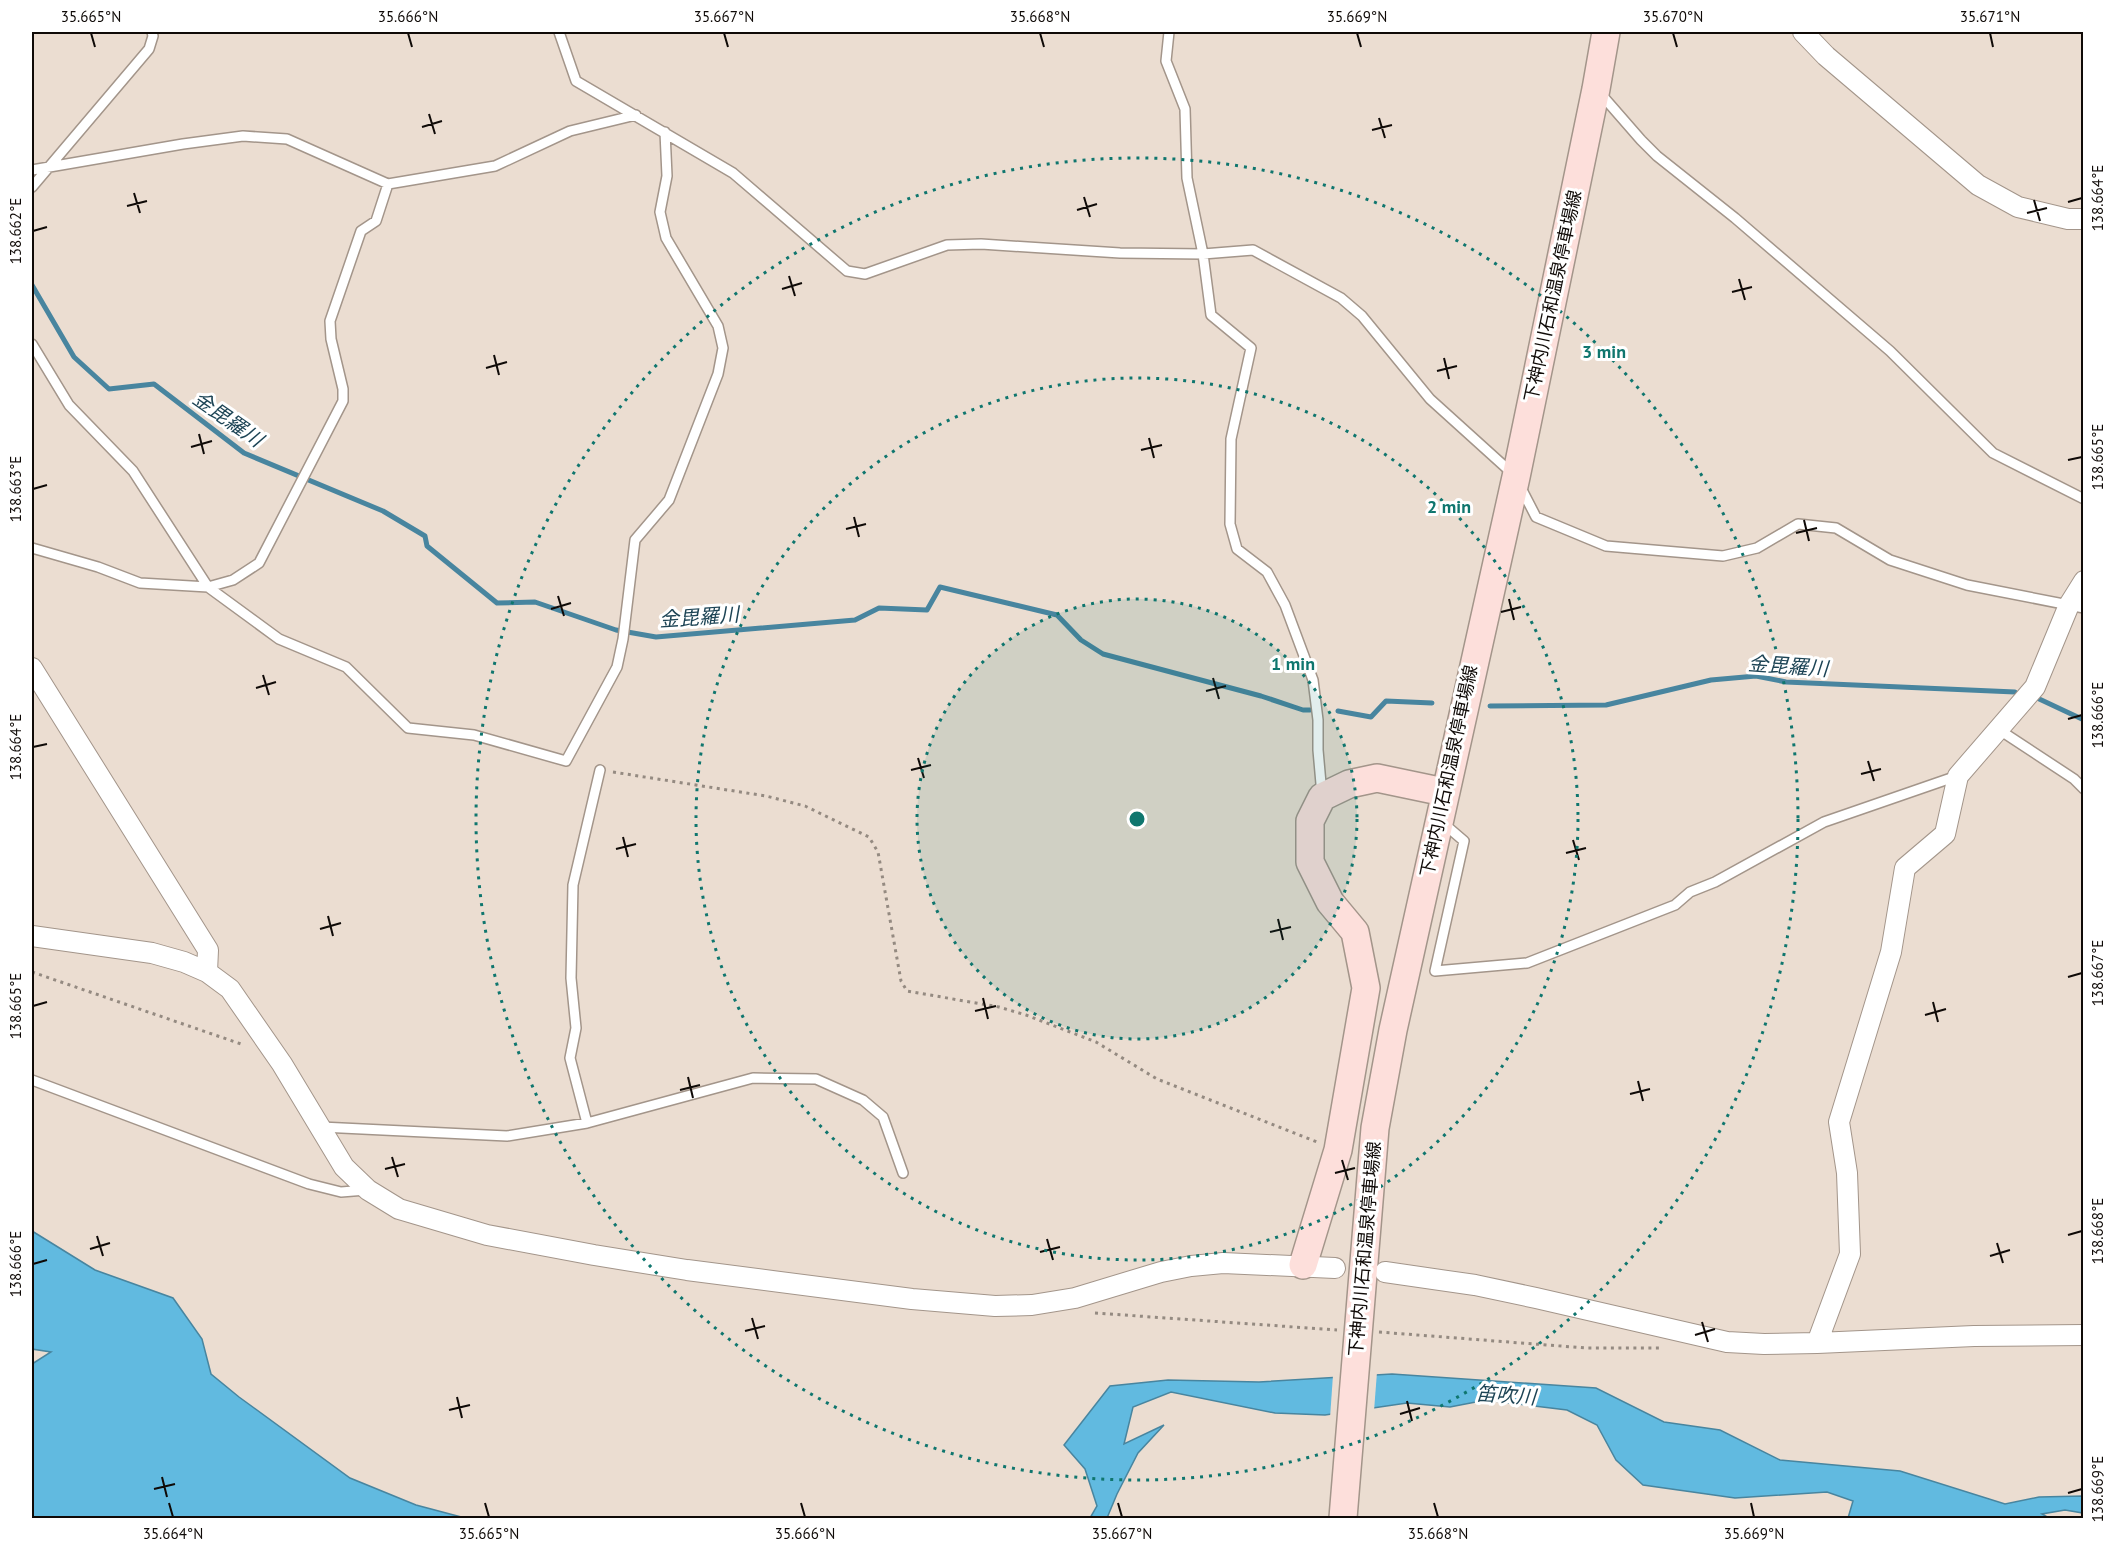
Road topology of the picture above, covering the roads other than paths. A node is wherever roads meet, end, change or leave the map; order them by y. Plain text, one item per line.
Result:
1 (152, 32) edge
2 (559, 32) edge
3 (1169, 32) edge
4 (1606, 32) edge
5 (1803, 32) edge
6 (1596, 89) junction
7 (636, 115) junction
8 (665, 132) junction
9 (49, 168) junction
10 (32, 170) edge
11 (388, 184) junction
12 (32, 187) edge
13 (2084, 219) edge
14 (1203, 254) junction
15 (32, 344) edge
16 (1516, 477) junction
17 (2084, 500) edge
18 (32, 548) edge
19 (2084, 581) edge
20 (208, 587) junction
21 (2076, 607) edge
22 (32, 668) edge
23 (1998, 729) junction
24 (600, 770) road end
25 (1958, 776) junction
26 (2084, 789) edge
27 (1444, 792) junction
28 (1322, 797) junction
29 (1438, 819) junction
30 (32, 936) edge
31 (207, 972) junction
32 (32, 1080) edge
33 (587, 1123) junction
34 (318, 1127) junction
35 (903, 1173) dead end
36 (368, 1190) junction
37 (1303, 1265) junction
38 (1335, 1268) dead end
39 (1385, 1272) dead end
40 (2084, 1335) edge
41 (1817, 1343) junction
42 (1343, 1518) edge

1 - 9 lane
2 - 7 lane
3 - 14 lane
4 - 6 main road, 下神内川石和温泉停車場線
5 - 13 street
6 - 16 main road, 下神内川石和温泉停車場線
6 - 17 lane
7 - 8 lane
7 - 11 lane
8 - 14 lane
8 - 20 lane
9 - 10 lane
9 - 11 lane
9 - 12 lane
11 - 20 lane
14 - 16 lane
14 - 28 lane
15 - 20 lane
16 - 21 lane
16 - 27 main road, 下神内川石和温泉停車場線
18 - 20 lane
19 - 21 street
21 - 23 street
22 - 31 street
23 - 25 street
23 - 26 lane
24 - 33 lane
25 - 29 lane
25 - 41 street
27 - 28 main road
27 - 29 main road, 下神内川石和温泉停車場線
28 - 37 main road
29 - 42 main road, 下神内川石和温泉停車場線
30 - 31 street
31 - 34 street
32 - 36 lane
33 - 34 lane
33 - 35 lane
34 - 36 street
36 - 37 street
37 - 38 street
39 - 41 street
40 - 41 street

